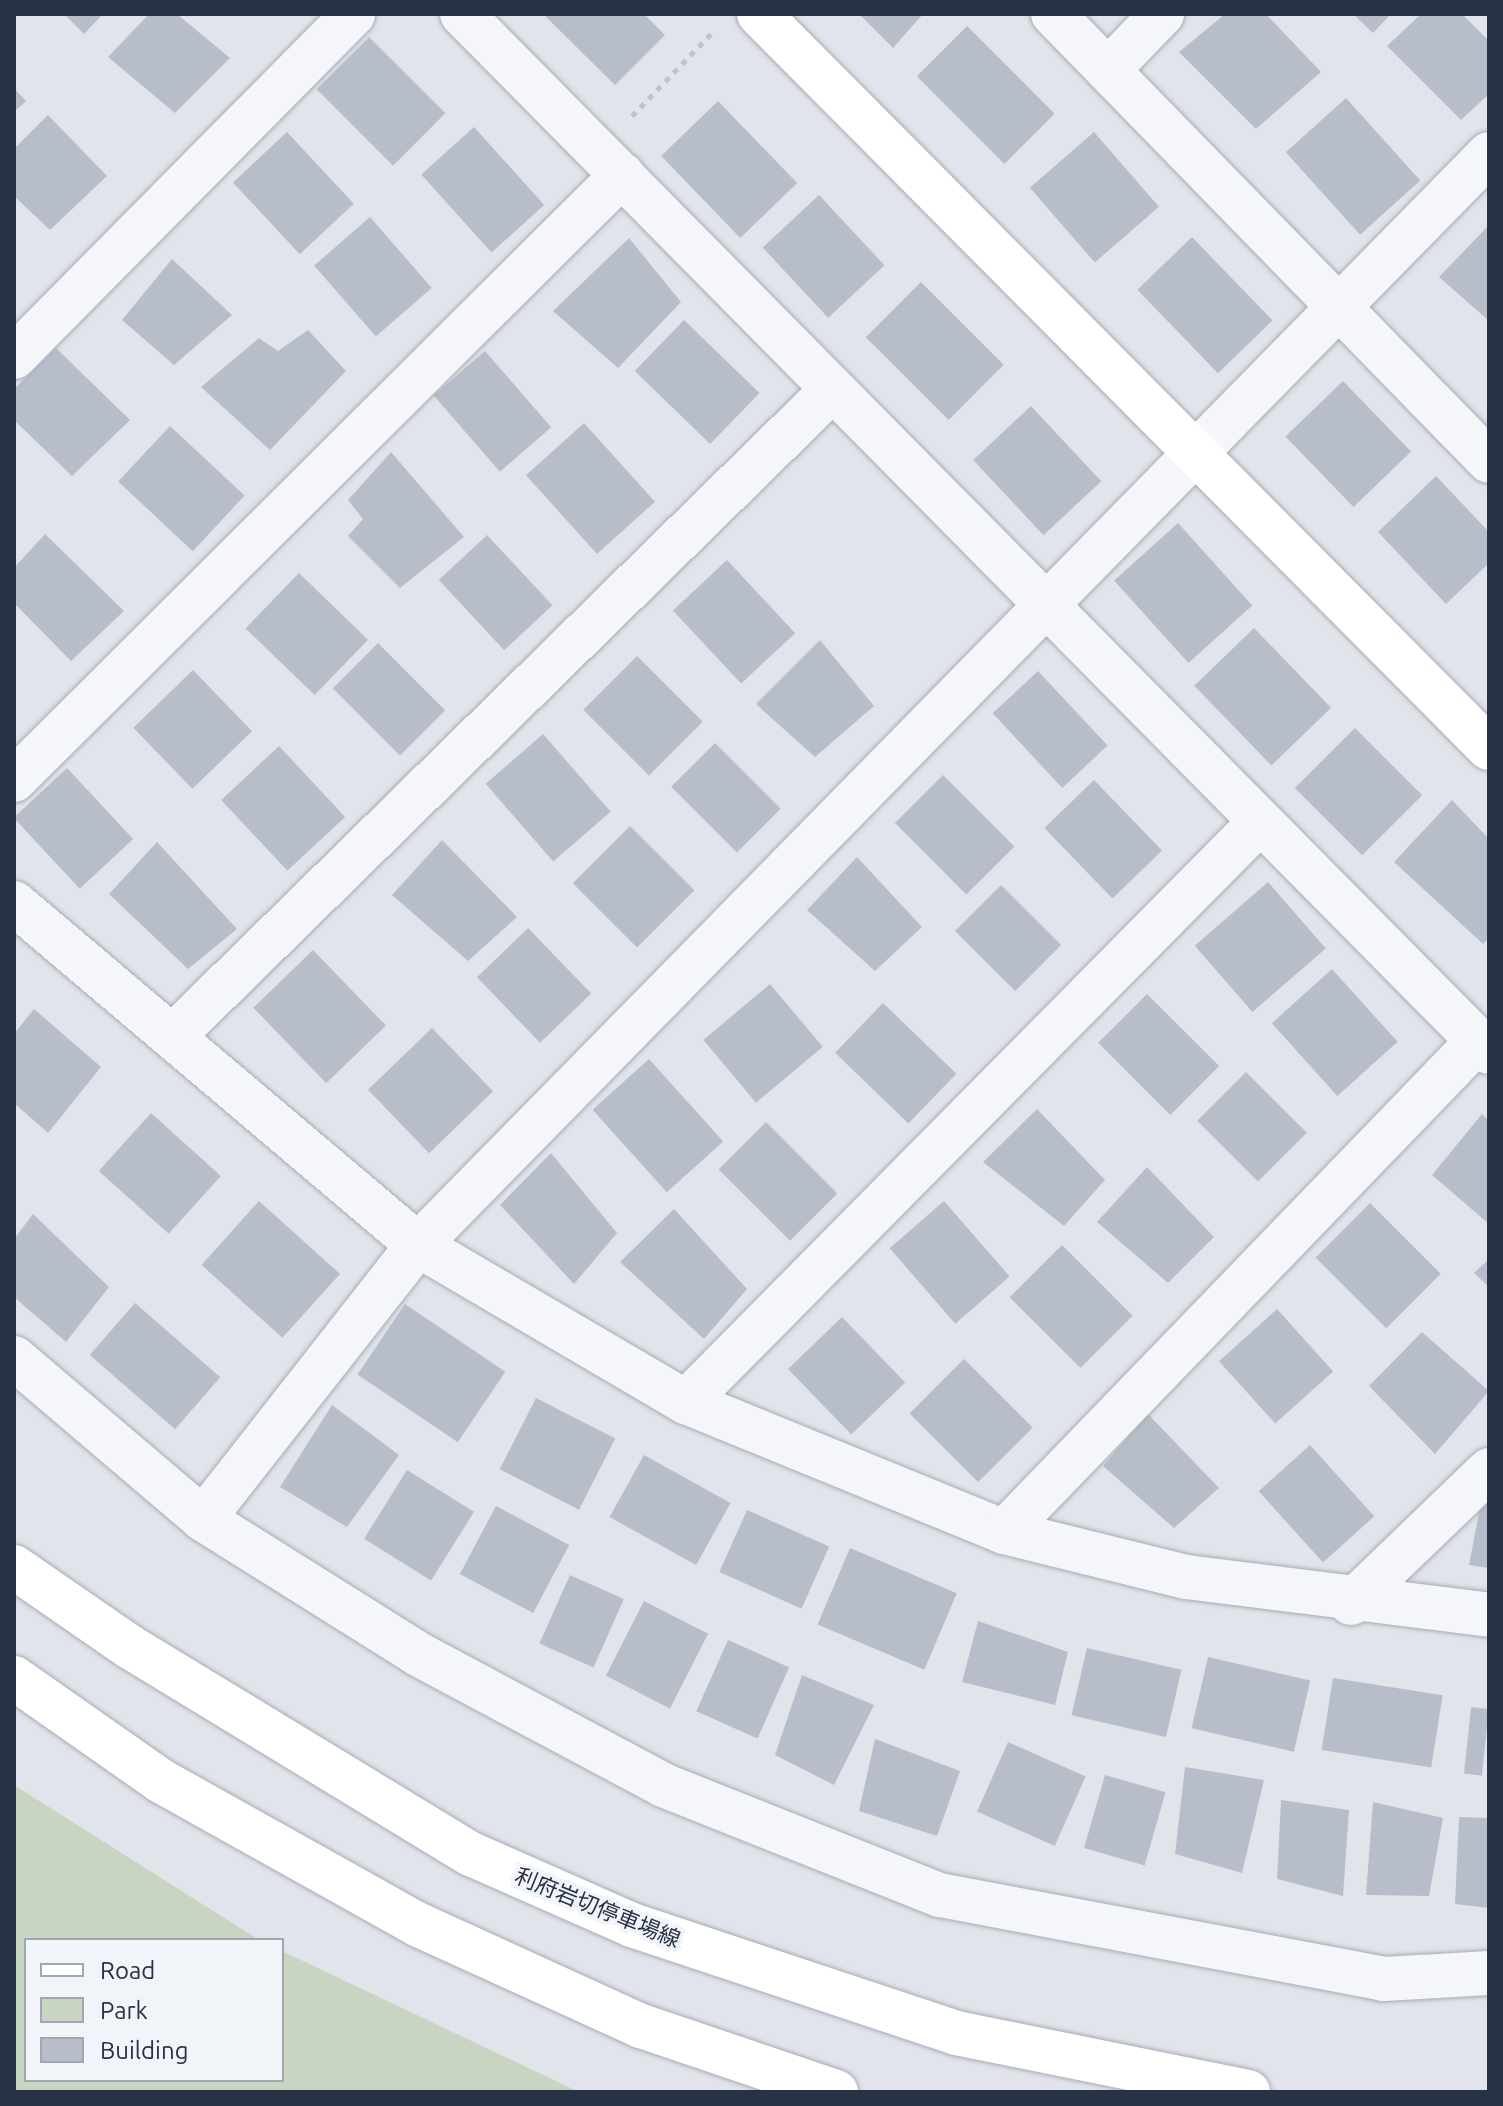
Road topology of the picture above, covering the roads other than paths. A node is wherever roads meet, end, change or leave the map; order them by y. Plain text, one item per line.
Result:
1 (353, 14) edge
2 (462, 14) edge
3 (1053, 14) edge
4 (1162, 14) edge
5 (739, 20) edge
6 (1108, 70) junction
7 (1489, 154) edge
8 (610, 163) junction
9 (1337, 305) junction
10 (14, 357) edge
11 (833, 389) junction
12 (1194, 452) junction
13 (1489, 461) edge
14 (1046, 604) junction
15 (1489, 748) edge
16 (14, 780) edge
17 (1260, 822) junction
18 (14, 903) edge
19 (173, 1036) junction
20 (1484, 1046) edge
21 (418, 1245) junction
22 (14, 1358) edge
23 (686, 1402) junction
24 (1489, 1470) edge
25 (203, 1519) junction
26 (1004, 1532) junction
27 (14, 1567) edge
28 (1351, 1603) junction
29 (1489, 1615) edge
30 (14, 1678) edge
31 (1489, 1973) edge
32 (836, 2092) edge
33 (1248, 2092) edge

1 - 10 street
2 - 8 street
3 - 6 street
4 - 6 street
5 - 12 main road
6 - 9 street
7 - 9 street
8 - 11 street
8 - 16 street
9 - 12 street
9 - 13 street
11 - 14 street
11 - 19 street
12 - 14 street
12 - 15 main road
14 - 17 street
14 - 21 street
17 - 20 street
17 - 23 street
18 - 19 street
19 - 21 street
20 - 26 street
21 - 23 street
21 - 25 street
22 - 25 street
23 - 26 street
24 - 28 street
25 - 31 street
26 - 28 street
27 - 33 main road, 利府岩切停車場線
28 - 29 street
30 - 32 main road

